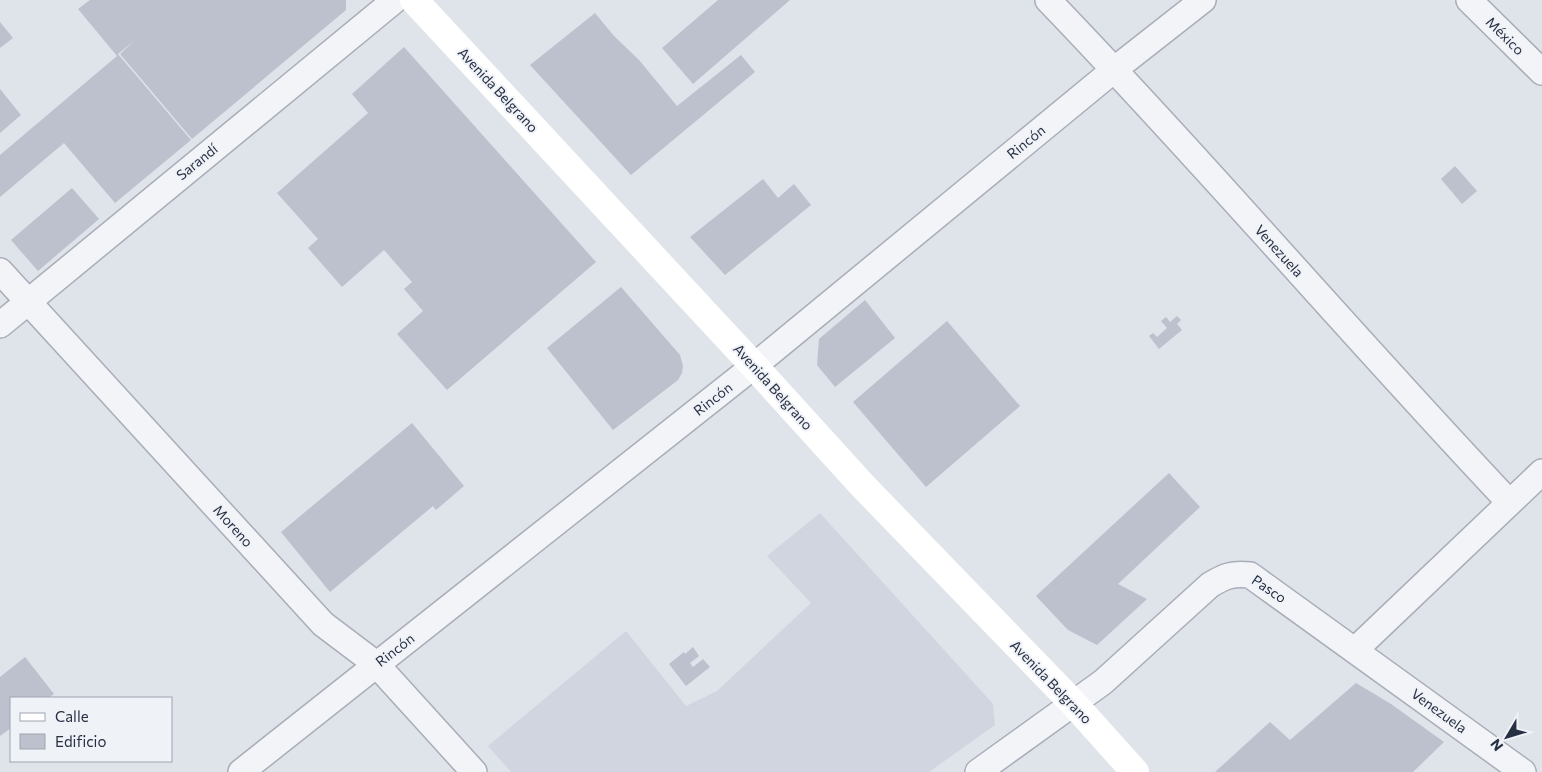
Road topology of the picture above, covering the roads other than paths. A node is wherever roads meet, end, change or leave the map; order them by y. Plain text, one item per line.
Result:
1 (395, 0) edge
2 (414, 0) edge
3 (1048, 0) edge
4 (1203, 0) edge
5 (1469, 0) edge
6 (1115, 69) junction
7 (1542, 72) edge
8 (0, 271) edge
9 (28, 301) junction
10 (0, 325) edge
11 (754, 366) junction
12 (1542, 472) edge
13 (1509, 502) junction
14 (1355, 650) junction
15 (376, 664) junction
16 (1074, 704) junction
17 (240, 772) edge
18 (474, 772) edge
19 (978, 772) edge
20 (1135, 772) edge
21 (1523, 772) edge

1 - 9 street, Sarandí
2 - 11 main road, Avenida Belgrano
3 - 6 street, Venezuela
4 - 6 street, Rincón
5 - 7 street, México
6 - 11 street, Rincón
6 - 13 street, Venezuela
8 - 9 street, Moreno
9 - 10 street, Sarandí
9 - 15 street, Moreno
11 - 15 street, Rincón
11 - 16 main road, Avenida Belgrano
12 - 13 street
13 - 14 street
14 - 16 street, Pasco
14 - 21 street, Venezuela
15 - 17 street, Rincón
15 - 18 street, Moreno
16 - 19 street, Pasco
16 - 20 main road, Avenida Belgrano

